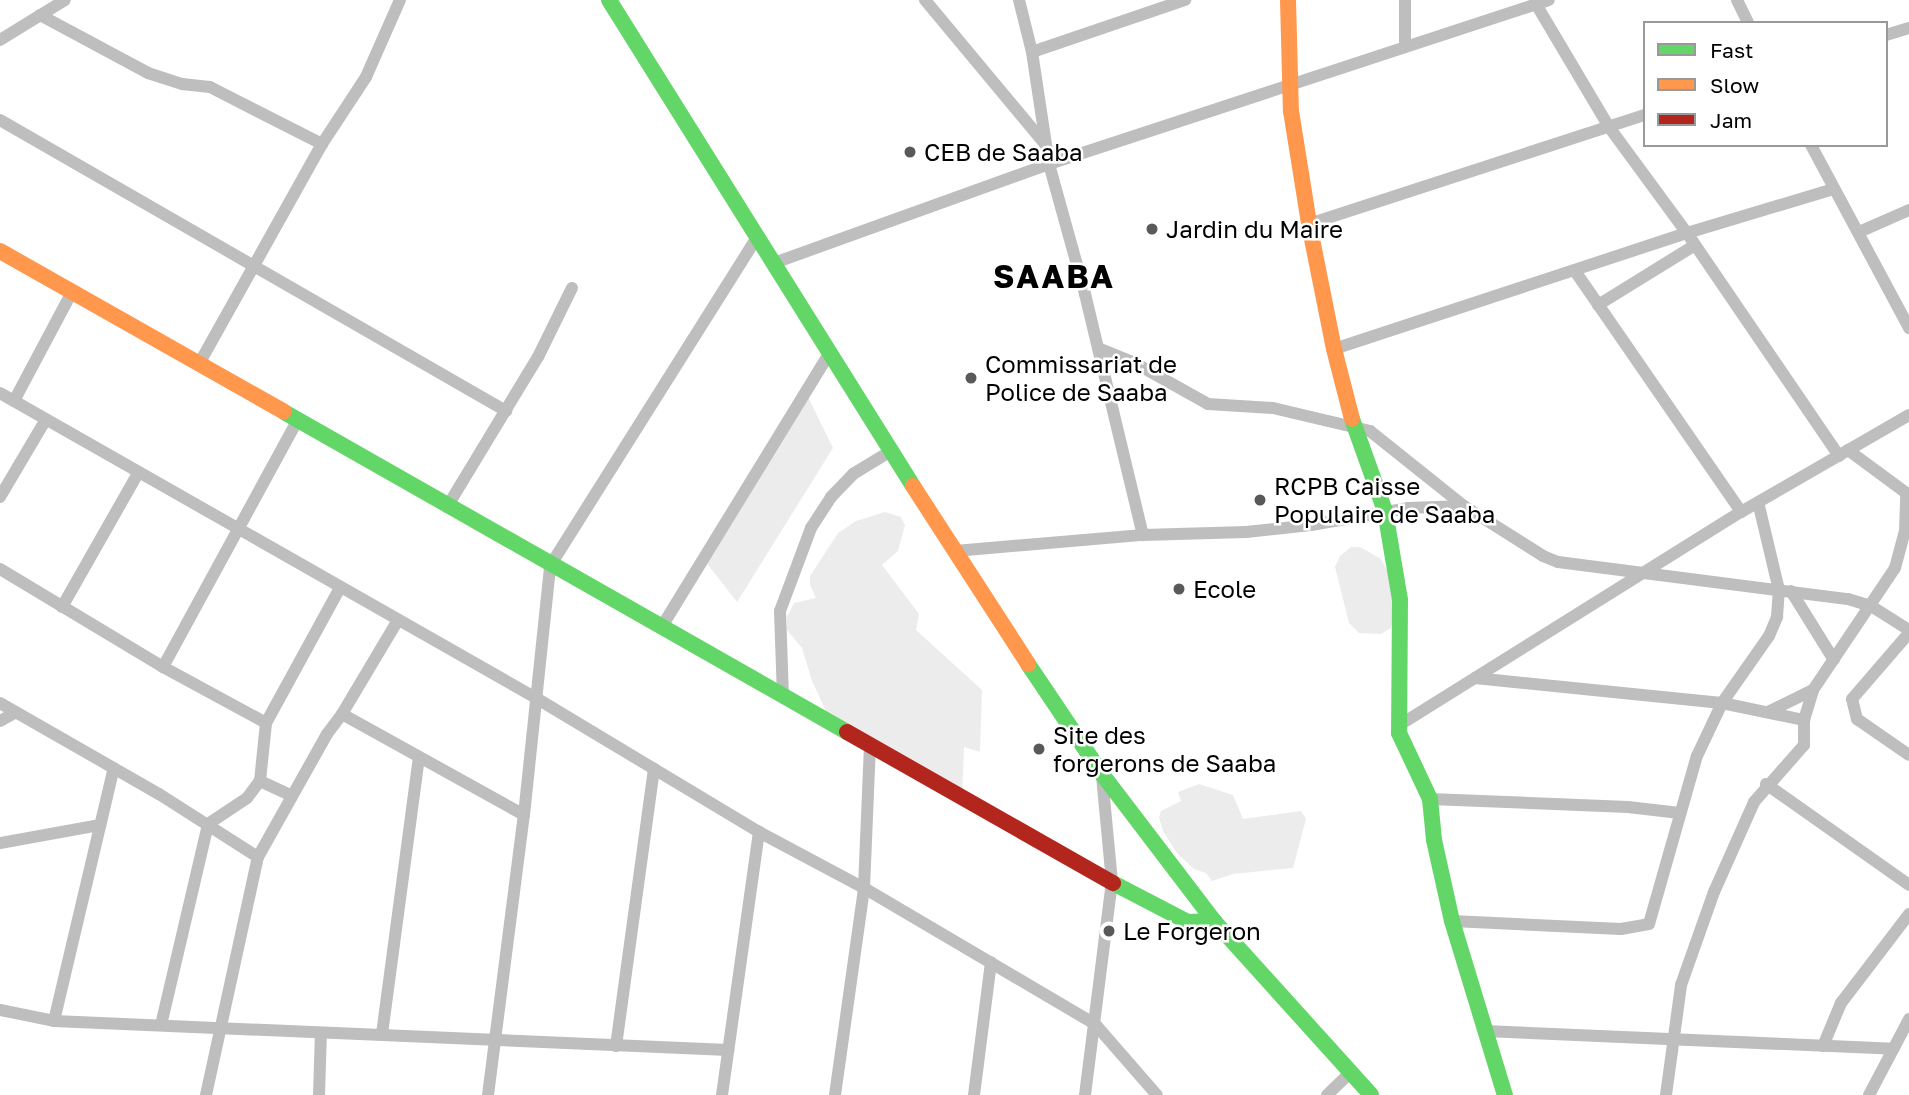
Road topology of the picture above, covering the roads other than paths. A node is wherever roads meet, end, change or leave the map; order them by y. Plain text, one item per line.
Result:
1 (65, 0) edge
2 (400, 0) edge
3 (609, 0) edge
4 (925, 0) edge
5 (1019, 0) edge
6 (1185, 0) edge
7 (1288, 0) edge
8 (1405, 0) edge
9 (1737, 0) edge
10 (1542, 2) edge
11 (1164, 3) edge
12 (44, 8) edge
13 (1747, 21) edge
14 (1909, 28) edge
15 (1888, 34) edge
16 (0, 40) edge
17 (1405, 47) junction
18 (1032, 52) junction
19 (1292, 86) junction
20 (1643, 116) edge
21 (0, 120) edge
22 (1609, 127) junction
23 (1045, 143) junction
24 (322, 144) junction
25 (1812, 147) edge
26 (1049, 164) junction
27 (1834, 189) junction
28 (1909, 210) edge
29 (1309, 224) junction
30 (1858, 232) junction
31 (1687, 233) junction
32 (758, 236) junction
33 (1695, 245) junction
34 (0, 251) edge
35 (774, 263) junction
36 (254, 266) junction
37 (1574, 271) junction
38 (572, 288) dead end
39 (72, 292) junction
40 (1598, 305) junction
41 (1909, 328) edge
42 (1097, 348) junction
43 (1334, 349) junction
44 (830, 352) junction
45 (199, 364) junction
46 (0, 393) edge
47 (14, 401) junction
48 (506, 411) junction
49 (1909, 415) edge
50 (45, 421) junction
51 (297, 421) junction
52 (1354, 426) junction
53 (891, 451) junction
54 (1844, 453) junction
55 (138, 473) junction
56 (1908, 494) edge
57 (0, 497) edge
58 (1758, 502) junction
59 (1464, 506) junction
60 (447, 507) junction
61 (1385, 512) junction
62 (1741, 512) junction
63 (238, 531) junction
64 (1143, 535) junction
65 (955, 551) junction
66 (550, 566) junction
67 (0, 569) edge
68 (1646, 572) junction
69 (340, 588) junction
70 (1785, 590) junction
71 (1871, 606) junction
72 (62, 607) junction
73 (398, 620) junction
74 (661, 628) junction
75 (1909, 631) edge
76 (1834, 660) junction
77 (163, 667) junction
78 (1475, 678) junction
79 (1813, 690) junction
80 (783, 697) junction
81 (536, 698) junction
82 (0, 703) edge
83 (1722, 703) junction
84 (16, 712) junction
85 (1768, 712) junction
86 (342, 714) junction
87 (1804, 720) junction
88 (0, 721) edge
89 (266, 723) junction
90 (1398, 726) junction
91 (870, 747) junction
92 (1909, 755) edge
93 (419, 758) junction
94 (114, 768) junction
95 (654, 769) junction
96 (1102, 774) junction
97 (260, 781) junction
98 (1766, 784) junction
99 (292, 796) junction
100 (1430, 799) junction
101 (1680, 813) junction
102 (524, 815) junction
103 (208, 824) junction
104 (100, 825) junction
105 (759, 832) junction
106 (0, 843) edge
107 (258, 856) junction
108 (1112, 882) junction
109 (1909, 886) edge
110 (864, 888) junction
111 (1909, 914) edge
112 (1214, 921) junction
113 (1452, 921) junction
114 (991, 962) junction
115 (0, 1010) edge
116 (1909, 1020) edge
117 (54, 1021) junction
118 (1095, 1024) junction
119 (160, 1025) junction
120 (219, 1027) junction
121 (1485, 1031) junction
122 (321, 1033) junction
123 (382, 1034) junction
124 (1672, 1039) junction
125 (494, 1042) junction
126 (616, 1046) junction
127 (1823, 1046) junction
128 (1894, 1049) junction
129 (727, 1051) junction
130 (1351, 1072) junction
131 (206, 1095) edge
132 (319, 1095) edge
133 (488, 1095) edge
134 (722, 1095) edge
135 (835, 1095) edge
136 (974, 1095) edge
137 (1085, 1095) edge
138 (1157, 1095) edge
139 (1327, 1095) edge
140 (1371, 1095) edge
141 (1505, 1095) edge
142 (1666, 1095) edge
143 (1869, 1095) edge

1 - 12 street
2 - 24 street
3 - 32 street
4 - 23 street
5 - 18 street
6 - 11 street
7 - 19 street
8 - 17 street
9 - 13 street
10 - 17 street
10 - 22 street
11 - 18 street
12 - 16 street
12 - 24 street
14 - 15 street
17 - 19 street
18 - 23 street
19 - 26 street
19 - 29 street
20 - 22 street
21 - 36 street
22 - 29 street
22 - 31 street
23 - 26 street
24 - 36 street
25 - 27 street
26 - 35 street
26 - 42 street
27 - 30 street
27 - 31 street
28 - 30 street
29 - 43 street
30 - 41 street
31 - 33 street
31 - 37 street
32 - 35 street
32 - 66 street
33 - 40 street
33 - 54 street
34 - 39 street
35 - 44 street
36 - 45 street
36 - 48 street
37 - 40 street
37 - 43 street
38 - 48 street
39 - 45 street
39 - 47 street
40 - 62 street
42 - 52 street
42 - 64 street
43 - 52 street
44 - 53 street
44 - 74 street
45 - 51 street
46 - 47 street
47 - 50 street
48 - 60 street
49 - 54 street
50 - 55 street
50 - 57 street
51 - 60 street
51 - 63 street
52 - 59 street
52 - 61 street
53 - 65 street
53 - 80 street
54 - 56 street
54 - 58 street
55 - 63 street
55 - 72 street
56 - 71 street
58 - 62 street
58 - 70 street
59 - 61 street
59 - 68 street
60 - 66 street
61 - 64 street
61 - 90 street
62 - 68 street
63 - 69 street
63 - 77 street
64 - 65 street
65 - 96 street
66 - 74 street
66 - 81 street
67 - 72 street
68 - 70 street
68 - 78 street
69 - 73 street
69 - 89 street
70 - 71 street
70 - 76 street
70 - 83 street
71 - 75 street
71 - 76 street
72 - 77 street
73 - 81 street
73 - 86 street
74 - 80 street
75 - 92 street
76 - 79 street
77 - 89 street
78 - 83 street
78 - 90 street
79 - 85 street
79 - 87 street
80 - 91 street
81 - 95 street
81 - 102 street
82 - 84 street
83 - 85 street
83 - 101 street
84 - 88 street
84 - 94 street
85 - 87 street
86 - 93 street
86 - 99 street
87 - 98 street
89 - 97 street
90 - 100 street
91 - 108 street
91 - 110 street
93 - 102 street
93 - 123 street
94 - 103 street
94 - 104 street
95 - 105 street
95 - 126 street
96 - 108 street
96 - 112 street
97 - 99 street
97 - 103 street
98 - 109 street
98 - 124 street
99 - 107 street
100 - 101 street
100 - 113 street
101 - 113 street
102 - 125 street
103 - 107 street
103 - 119 street
104 - 106 street
104 - 117 street
105 - 110 street
105 - 129 street
107 - 120 street
108 - 112 street
108 - 118 street
110 - 114 street
110 - 135 street
111 - 127 street
112 - 130 street
113 - 121 street
114 - 118 street
114 - 136 street
115 - 117 street
116 - 128 street
117 - 119 street
118 - 137 street
118 - 138 street
119 - 120 street
120 - 122 street
120 - 131 street
121 - 124 street
121 - 141 street
122 - 123 street
122 - 132 street
123 - 125 street
124 - 127 street
124 - 142 street
125 - 126 street
125 - 133 street
126 - 129 street
127 - 128 street
128 - 143 street
129 - 134 street
130 - 139 street
130 - 140 street

